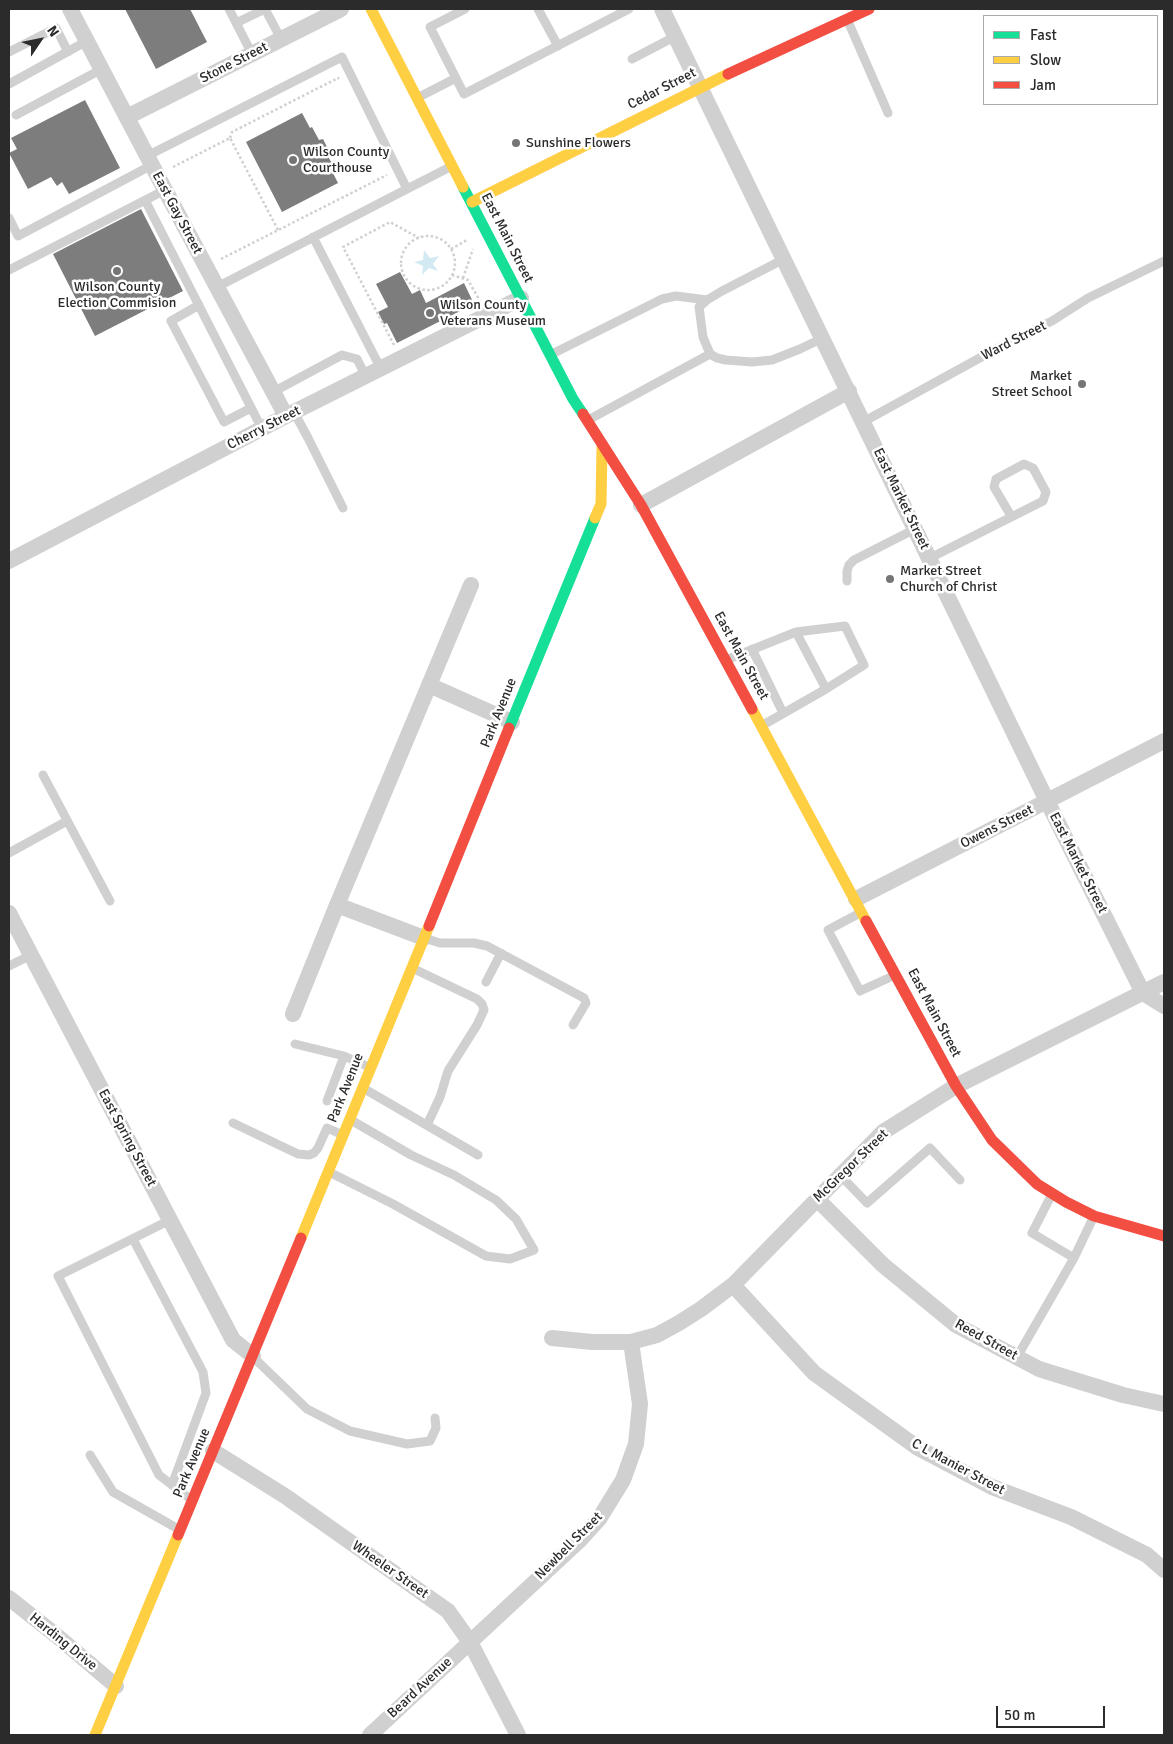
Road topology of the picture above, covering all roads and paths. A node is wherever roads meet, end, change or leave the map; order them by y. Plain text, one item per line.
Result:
1 (70, 9) edge
2 (229, 9) edge
3 (341, 9) edge
4 (371, 9) edge
5 (465, 9) edge
6 (538, 9) edge
7 (629, 9) edge
8 (662, 9) edge
9 (869, 9) edge
10 (847, 19) junction
11 (236, 23) junction
12 (676, 36) junction
13 (281, 39) junction
14 (87, 41) junction
15 (558, 46) junction
16 (9, 52) edge
17 (68, 52) junction
18 (252, 54) junction
19 (632, 59) dead end
20 (102, 69) junction
21 (456, 78) junction
22 (9, 84) edge
23 (343, 87) dead end
24 (700, 87) junction
25 (418, 98) junction
26 (888, 113) dead end
27 (16, 115) dead end
28 (126, 117) junction
29 (230, 138) junction
30 (149, 160) junction
31 (453, 166) junction
32 (173, 167) dead end
33 (388, 174) dead end
34 (407, 189) junction
35 (165, 190) junction
36 (145, 200) junction
37 (472, 202) junction
38 (9, 218) edge
39 (278, 230) junction
40 (313, 237) junction
41 (419, 238) junction
42 (470, 239) dead end
43 (474, 245) dead end
44 (451, 249) junction
45 (221, 259) dead end
46 (784, 259) junction
47 (1164, 261) edge
48 (9, 270) edge
49 (452, 275) junction
50 (463, 278) junction
51 (217, 287) junction
52 (521, 298) junction
53 (707, 300) junction
54 (199, 305) junction
55 (483, 308) dead end
56 (823, 338) junction
57 (397, 351) dead end
58 (710, 354) junction
59 (550, 355) junction
60 (373, 373) junction
61 (849, 391) junction
62 (273, 392) junction
63 (251, 408) junction
64 (290, 414) junction
65 (586, 421) junction
66 (863, 422) junction
67 (262, 429) junction
68 (602, 447) junction
69 (641, 505) junction
70 (343, 508) dead end
71 (1010, 516) junction
72 (915, 529) junction
73 (930, 558) junction
74 (9, 561) edge
75 (847, 581) dead end
76 (471, 585) dead end
77 (796, 632) junction
78 (752, 649) junction
79 (726, 660) junction
80 (430, 684) junction
81 (826, 689) junction
82 (783, 713) junction
83 (512, 722) junction
84 (762, 726) junction
85 (1164, 741) edge
86 (43, 776) dead end
87 (1047, 801) junction
88 (67, 820) junction
89 (9, 854) edge
90 (110, 901) dead end
91 (337, 905) junction
92 (859, 906) junction
93 (9, 913) edge
94 (424, 938) junction
95 (501, 953) junction
96 (31, 955) junction
97 (9, 966) edge
98 (411, 968) junction
99 (896, 975) junction
100 (486, 982) dead end
101 (1164, 982) edge
102 (1143, 993) junction
103 (1164, 1006) edge
104 (293, 1014) dead end
105 (573, 1026) dead end
106 (295, 1044) dead end
107 (344, 1056) junction
108 (370, 1068) junction
109 (956, 1086) junction
110 (362, 1088) junction
111 (327, 1101) dead end
112 (350, 1119) junction
113 (233, 1124) dead end
114 (427, 1125) junction
115 (344, 1135) junction
116 (478, 1155) dead end
117 (329, 1171) junction
118 (840, 1176) junction
119 (960, 1180) dead end
120 (1052, 1193) junction
121 (817, 1199) junction
122 (1094, 1216) junction
123 (170, 1220) junction
124 (1164, 1236) edge
125 (133, 1239) junction
126 (1074, 1258) junction
127 (733, 1285) junction
128 (552, 1338) dead end
129 (630, 1342) junction
130 (253, 1356) junction
131 (1017, 1357) junction
132 (1164, 1404) edge
133 (435, 1418) dead end
134 (213, 1452) junction
135 (90, 1455) dead end
136 (172, 1485) junction
137 (193, 1501) junction
138 (181, 1530) junction
139 (1164, 1570) edge
140 (9, 1598) edge
141 (470, 1642) junction
142 (116, 1686) junction
143 (95, 1735) edge
144 (370, 1735) edge
145 (518, 1735) edge

1 - 14 street, East Gay Street
2 - 11 lane
3 - 13 street, Stone Street
4 - 25 street, East Main Street
5 - 21 lane
6 - 15 lane
7 - 15 lane
8 - 12 street, East Market Street
9 - 10 street, Cedar Street
10 - 24 street, Cedar Street
10 - 26 lane
11 - 13 lane
11 - 18 lane
12 - 19 lane
12 - 24 street, East Market Street
13 - 18 street, Stone Street
14 - 17 lane
14 - 20 street, East Gay Street
15 - 21 lane
16 - 17 lane
17 - 22 lane
18 - 28 street, Stone Street
20 - 27 lane
20 - 28 street, East Gay Street
21 - 25 lane
23 - 29 path
24 - 37 street, Cedar Street
24 - 46 street, East Market Street
25 - 31 street, East Main Street
28 - 30 street, East Gay Street
29 - 32 path
29 - 39 path
30 - 34 lane
30 - 35 street, East Gay Street
30 - 38 lane
31 - 34 lane
31 - 37 street, East Main Street
33 - 39 path
34 - 40 lane
35 - 36 lane
35 - 51 street, East Gay Street
36 - 48 lane
36 - 54 lane
37 - 52 street, East Main Street
39 - 45 path
40 - 51 lane
40 - 60 lane
41 - 44 path
41 - 49 path
41 - 57 path
42 - 44 path
43 - 50 path
44 - 49 path
46 - 53 lane
46 - 56 street, East Market Street
47 - 66 lane, Ward Street
49 - 50 path
50 - 55 path
51 - 62 street, East Gay Street
52 - 59 street, East Main Street
52 - 60 street, Cherry Street
53 - 58 lane
53 - 59 lane
54 - 63 lane
54 - 63 lane
56 - 58 lane
56 - 61 street, East Market Street
58 - 65 lane
59 - 65 street, East Main Street
60 - 62 lane
60 - 64 street, Cherry Street
61 - 66 street, East Market Street
61 - 69 street
62 - 64 street, East Gay Street
63 - 67 lane
64 - 67 street, Cherry Street
64 - 70 lane
65 - 68 street, East Main Street
66 - 72 street, East Market Street
67 - 74 street, Cherry Street
68 - 69 street, East Main Street
68 - 83 street, Park Avenue
69 - 79 street, East Main Street
71 - 71 lane
71 - 73 lane
72 - 73 street, East Market Street
72 - 75 lane
73 - 87 street, East Market Street
76 - 80 street
77 - 78 lane
77 - 81 lane
77 - 81 lane
78 - 79 lane
78 - 82 lane
79 - 84 street, East Main Street
80 - 83 street
80 - 91 street
81 - 82 lane
82 - 84 lane
83 - 94 street, Park Avenue
84 - 92 street, East Main Street
85 - 87 street, Owens Street
86 - 88 lane
87 - 92 street, Owens Street
87 - 102 street, East Market Street
88 - 89 lane
88 - 90 lane
91 - 94 street
91 - 104 street
92 - 99 street, East Main Street
92 - 99 lane
93 - 96 street, East Spring Street
94 - 95 lane
94 - 98 street, Park Avenue
95 - 100 lane
95 - 105 lane
96 - 97 lane
96 - 123 street, East Spring Street
98 - 108 street, Park Avenue
98 - 114 lane
99 - 109 street, East Main Street
101 - 102 street, McGregor Street
102 - 103 street
102 - 109 street, McGregor Street
106 - 107 lane
107 - 108 lane
107 - 111 lane
108 - 110 street, Park Avenue
109 - 118 street, McGregor Street
109 - 120 street, East Main Street
110 - 112 street, Park Avenue
110 - 114 lane
112 - 115 street, Park Avenue
112 - 117 lane
113 - 115 lane
114 - 116 lane
115 - 117 street, Park Avenue
117 - 130 street, Park Avenue
118 - 119 lane
118 - 121 street, McGregor Street
120 - 122 street, East Main Street
120 - 126 lane
121 - 127 street, McGregor Street
121 - 131 street, Reed Street
122 - 124 street, East Main Street
122 - 126 lane
123 - 125 lane
123 - 130 street, East Spring Street
125 - 136 lane
125 - 136 lane
126 - 131 lane
127 - 129 street, McGregor Street
127 - 139 street, C L Manier Street
128 - 129 street, McGregor Street
129 - 141 street, Newbell Street
130 - 133 lane
130 - 134 street, Park Avenue
131 - 132 street, Reed Street
134 - 137 street, Park Avenue
134 - 141 street, Wheeler Street
135 - 138 lane
136 - 137 lane
137 - 138 street, Park Avenue
138 - 142 street, Park Avenue
140 - 142 street, Harding Drive
141 - 144 street, Beard Avenue
141 - 145 street, Wheeler Street
142 - 143 street, Park Avenue

